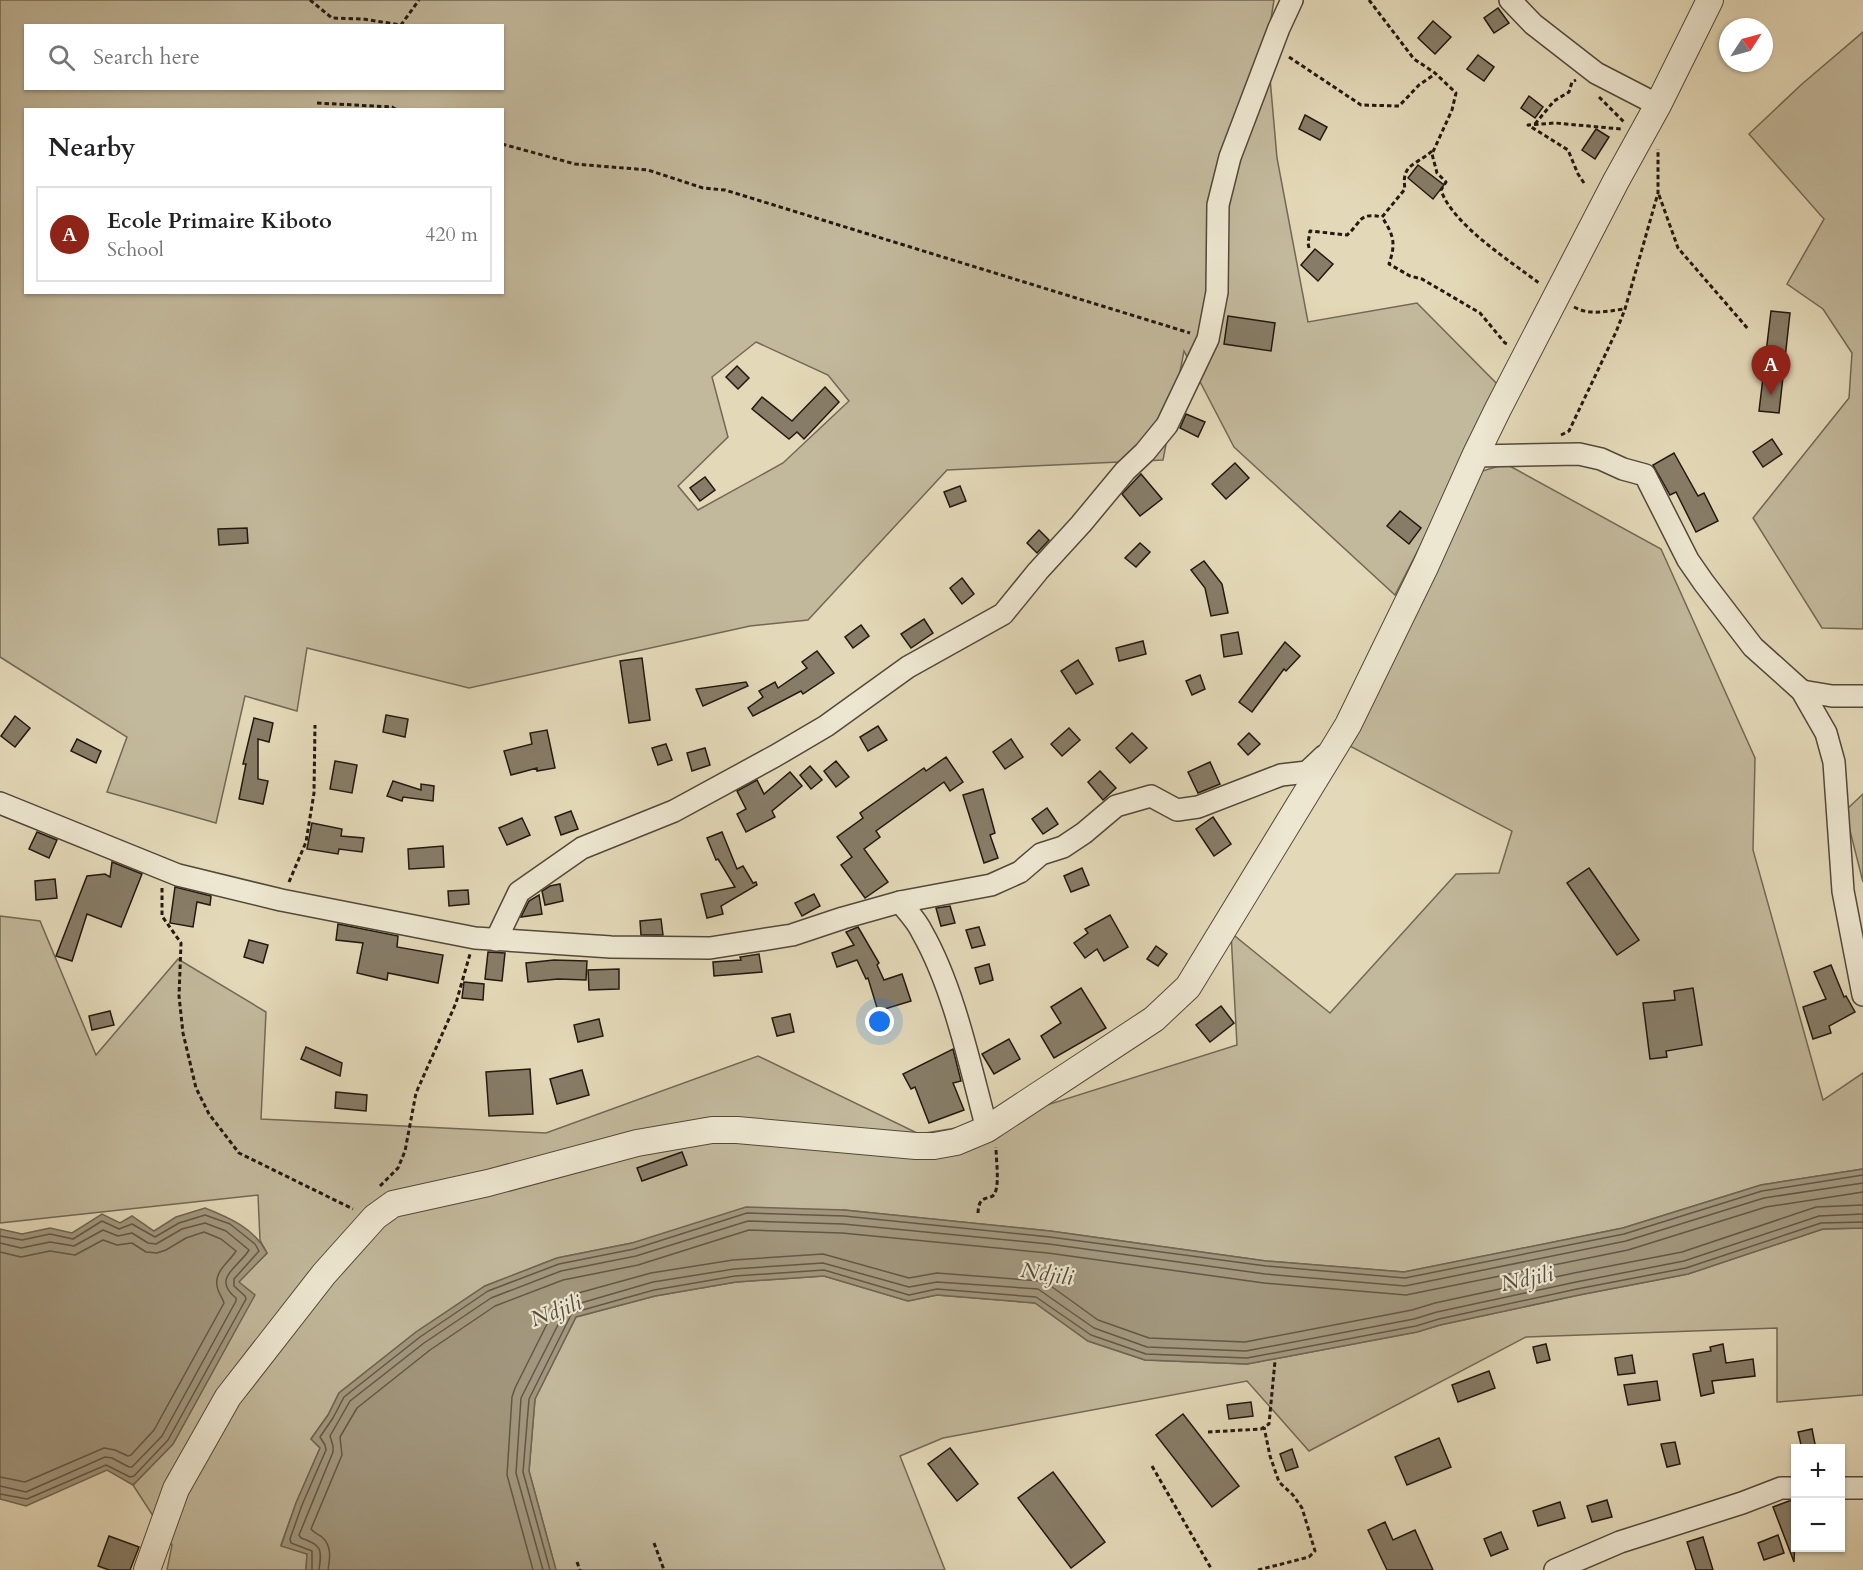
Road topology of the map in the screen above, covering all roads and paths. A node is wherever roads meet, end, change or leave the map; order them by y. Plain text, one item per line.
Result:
1 (310, 0) edge
2 (419, 0) edge
3 (1292, 0) edge
4 (1369, 0) edge
5 (1510, 0) edge
6 (1710, 0) edge
7 (396, 24) edge
8 (402, 24) edge
9 (1272, 46) junction
10 (1435, 73) junction
11 (1582, 75) dead end
12 (317, 103) dead end
13 (1658, 105) junction
14 (394, 108) edge
15 (1535, 124) junction
16 (1651, 140) junction
17 (504, 145) edge
18 (1435, 149) junction
19 (1584, 183) dead end
20 (1658, 193) junction
21 (1382, 218) junction
22 (1309, 248) dead end
23 (1557, 296) junction
24 (1625, 309) junction
25 (1749, 330) dead end
26 (1208, 339) junction
27 (1528, 351) junction
28 (1558, 437) dead end
29 (1475, 456) junction
30 (1802, 691) junction
31 (1863, 696) edge
32 (315, 725) dead end
33 (1348, 725) junction
34 (0, 802) edge
35 (159, 867) junction
36 (281, 900) junction
37 (900, 902) junction
38 (485, 939) junction
39 (1863, 995) edge
40 (991, 1127) junction
41 (377, 1189) dead end
42 (354, 1209) dead end
43 (978, 1214) dead end
44 (1275, 1361) dead end
45 (1264, 1427) junction
46 (1208, 1432) dead end
47 (1152, 1467) dead end
48 (1791, 1488) edge
49 (1845, 1488) edge
50 (1863, 1488) edge
51 (654, 1543) dead end
52 (577, 1562) dead end
53 (147, 1570) edge
54 (580, 1570) edge
55 (664, 1570) edge
56 (1212, 1570) edge
57 (1258, 1570) edge
58 (1555, 1570) edge

1 - 7 path
2 - 8 path
3 - 9 street
4 - 10 path
5 - 13 street
6 - 13 street
9 - 10 path
9 - 26 street
10 - 18 path
11 - 15 path
12 - 14 path
13 - 16 street
15 - 16 path
15 - 19 path
16 - 20 path
16 - 23 street
17 - 26 path
18 - 21 path
18 - 23 path
20 - 24 path
20 - 25 path
21 - 22 path
21 - 27 path
23 - 24 path
23 - 27 street
24 - 28 path
26 - 38 street
27 - 29 street
29 - 30 street
29 - 33 street
30 - 31 street
30 - 39 street
32 - 36 path
33 - 37 street
33 - 40 street
34 - 35 street
35 - 36 street
35 - 42 path
36 - 38 street
37 - 38 street
37 - 40 street
38 - 41 path
40 - 43 path
40 - 53 street
44 - 45 path
45 - 46 path
45 - 57 path
47 - 56 path
48 - 58 street
49 - 50 street
51 - 55 path
52 - 54 path

